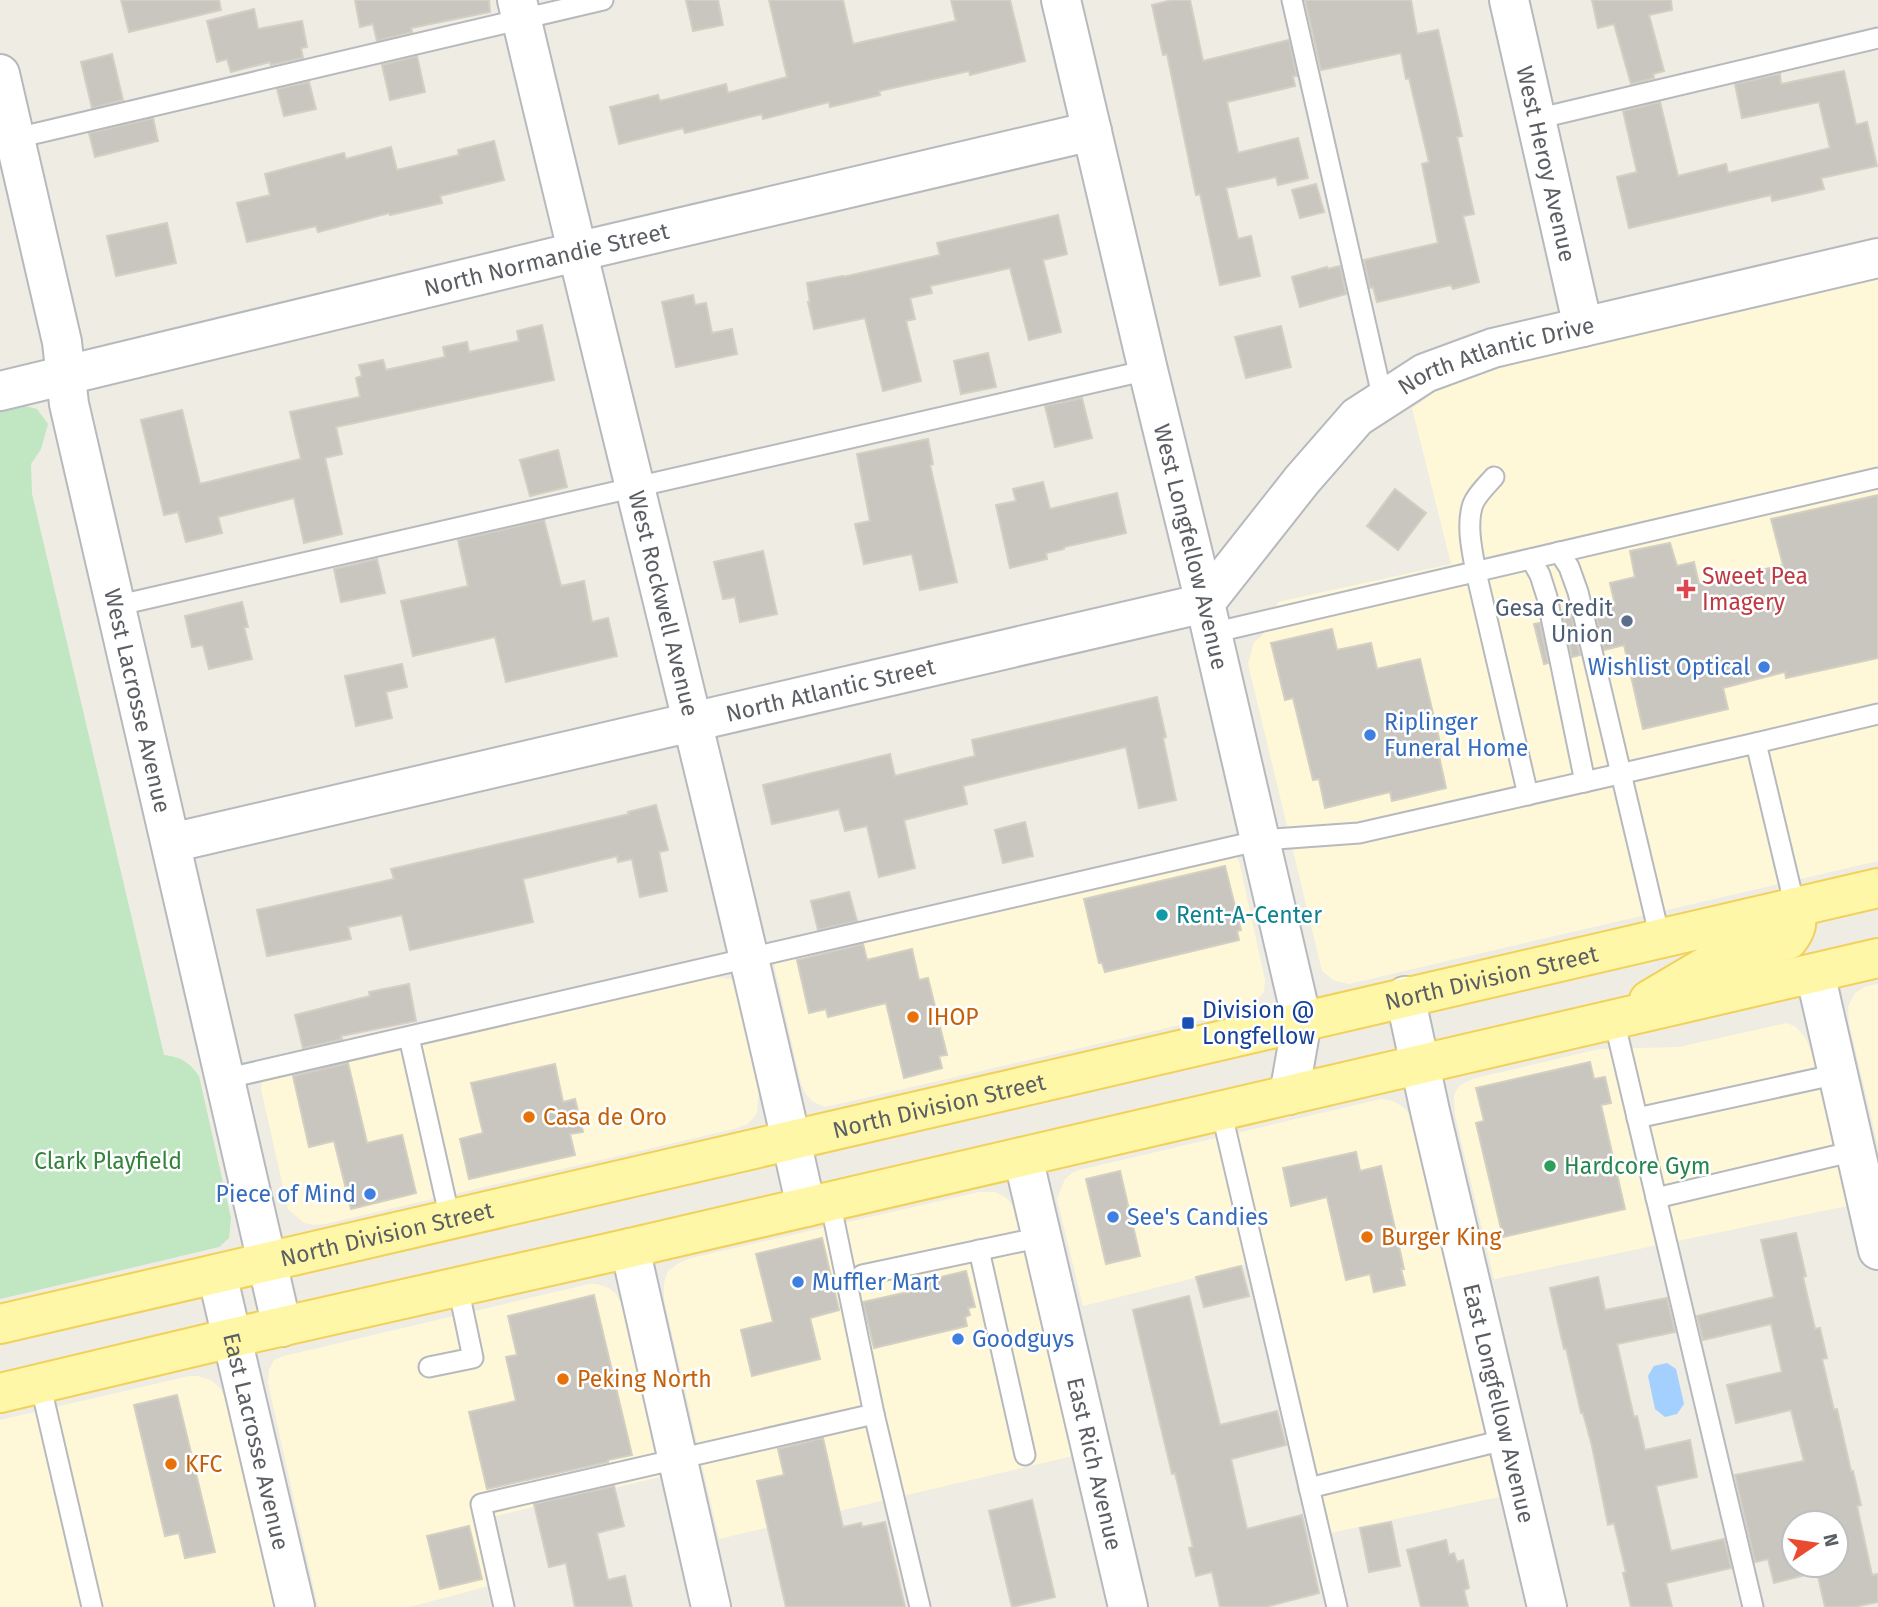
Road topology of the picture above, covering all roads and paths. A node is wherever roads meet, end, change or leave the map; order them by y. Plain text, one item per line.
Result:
1 (603, 0) edge
2 (1061, 0) edge
3 (1292, 0) edge
4 (1509, 0) edge
5 (519, 10) edge
6 (1878, 38) edge
7 (0, 75) edge
8 (1536, 118) junction
9 (1092, 131) junction
10 (8, 140) edge
11 (576, 252) junction
12 (1878, 258) edge
13 (1583, 327) junction
14 (1148, 370) junction
15 (66, 376) junction
16 (0, 391) edge
17 (1383, 400) junction
18 (1494, 477) dead end
19 (1878, 478) edge
20 (634, 486) junction
21 (1559, 552) junction
22 (1531, 559) junction
23 (1476, 572) junction
24 (115, 606) junction
25 (1209, 618) junction
26 (1878, 714) edge
27 (693, 722) junction
28 (1756, 743) junction
29 (1620, 774) junction
30 (1585, 782) junction
31 (1528, 794) junction
32 (1261, 841) junction
33 (171, 843) junction
34 (1878, 888) edge
35 (1795, 907) junction
36 (1660, 938) junction
37 (1878, 958) edge
38 (749, 959) junction
39 (1815, 973) junction
40 (1405, 996) junction
41 (1614, 1020) junction
42 (1302, 1021) junction
43 (409, 1037) junction
44 (1420, 1065) junction
45 (1838, 1074) junction
46 (224, 1079) junction
47 (1289, 1096) junction
48 (1221, 1110) junction
49 (1637, 1118) junction
50 (791, 1140) junction
51 (1855, 1151) junction
52 (1023, 1157) junction
53 (1656, 1198) junction
54 (818, 1204) junction
55 (450, 1219) junction
56 (1042, 1237) junction
57 (630, 1248) junction
58 (979, 1250) junction
59 (1878, 1250) edge
60 (267, 1262) junction
61 (217, 1274) junction
62 (862, 1275) dead end
63 (458, 1287) junction
64 (0, 1324) edge
65 (282, 1326) junction
66 (231, 1338) junction
67 (429, 1367) dead end
68 (40, 1383) junction
69 (0, 1393) edge
70 (874, 1413) junction
71 (1508, 1439) junction
72 (1025, 1455) dead end
73 (677, 1459) junction
74 (1309, 1488) junction
75 (92, 1607) edge
76 (295, 1607) edge
77 (504, 1607) edge
78 (712, 1607) edge
79 (920, 1607) edge
80 (1128, 1607) edge
81 (1337, 1607) edge
82 (1547, 1607) edge
83 (1753, 1607) edge

1 - 5 lane
2 - 9 street, West Longfellow Avenue
3 - 17 lane
4 - 8 street, West Heroy Avenue
5 - 10 lane
5 - 11 street, West Rockwell Avenue
6 - 8 lane
7 - 10 street, West Lacrosse Avenue
8 - 13 street, West Heroy Avenue
9 - 11 street, North Normandie Street
9 - 14 street, West Longfellow Avenue
10 - 15 street, West Lacrosse Avenue
11 - 15 street, North Normandie Street
11 - 20 street, West Rockwell Avenue
12 - 13 street, North Atlantic Drive
13 - 17 street, North Atlantic Drive
14 - 20 lane
14 - 25 street, West Longfellow Avenue
15 - 16 street, North Normandie Street
15 - 24 street, West Lacrosse Avenue
17 - 25 street, North Atlantic Drive
18 - 23 lane
19 - 21 lane
20 - 24 lane
20 - 27 street, West Rockwell Avenue
21 - 22 lane
21 - 29 lane
22 - 23 lane
22 - 30 lane
23 - 25 lane
23 - 31 lane
24 - 33 street, West Lacrosse Avenue
25 - 27 street, North Atlantic Street
25 - 32 street, West Longfellow Avenue
26 - 28 lane
27 - 33 street, North Atlantic Street
27 - 38 street, West Rockwell Avenue
28 - 29 lane
28 - 35 lane
29 - 30 lane
29 - 36 lane
30 - 31 lane
31 - 32 lane
32 - 38 lane
32 - 42 street, West Longfellow Avenue
33 - 46 street, West Lacrosse Avenue
34 - 35 main road, North Division Street
35 - 36 main road, North Division Street
35 - 41 main road
36 - 40 main road, North Division Street
37 - 39 main road
38 - 43 lane
38 - 50 street, West Rockwell Avenue
39 - 41 main road
39 - 45 street
40 - 42 main road, North Division Street
40 - 44 street, East Longfellow Avenue
41 - 44 main road
41 - 49 lane
42 - 47 street, West Longfellow Avenue
42 - 50 main road, North Division Street
43 - 46 lane
43 - 55 lane
44 - 47 main road
44 - 71 street, East Longfellow Avenue
45 - 49 lane
45 - 51 street
46 - 60 street, West Lacrosse Avenue
47 - 48 main road
48 - 52 main road
48 - 74 lane
49 - 53 lane
50 - 54 street, West Rockwell Avenue
50 - 55 main road, North Division Street
51 - 53 lane
51 - 59 street
52 - 54 main road
52 - 56 street, East Rich Avenue
53 - 83 lane
54 - 57 main road
54 - 70 lane
55 - 60 main road, North Division Street
56 - 58 lane
56 - 80 street, East Rich Avenue
57 - 63 main road
57 - 73 street
58 - 62 lane
58 - 72 lane
60 - 61 main road, North Division Street
60 - 65 street, West Lacrosse Avenue
61 - 64 main road, North Division Street
61 - 66 street, East Lacrosse Avenue
63 - 65 main road
63 - 67 lane
65 - 66 main road
66 - 68 main road
66 - 76 street, East Lacrosse Avenue
68 - 69 main road
68 - 75 lane
70 - 73 lane
70 - 79 lane
71 - 74 lane
71 - 82 street, East Longfellow Avenue
73 - 77 lane
73 - 78 street
74 - 81 lane

